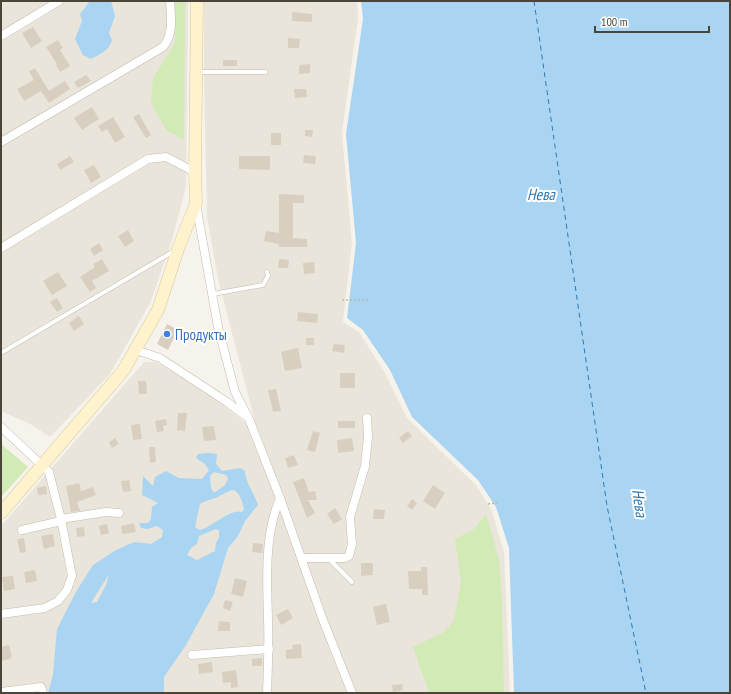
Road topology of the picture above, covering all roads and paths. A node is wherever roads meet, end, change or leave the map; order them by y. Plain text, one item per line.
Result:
1 (59, 1) edge
2 (170, 1) edge
3 (197, 1) edge
4 (1, 36) edge
5 (196, 72) junction
6 (266, 72) dead end
7 (1, 142) edge
8 (194, 172) junction
9 (196, 203) junction
10 (1, 248) edge
11 (178, 249) junction
12 (268, 272) dead end
13 (212, 294) junction
14 (342, 300) dead end
15 (368, 300) dead end
16 (136, 350) junction
17 (1, 353) edge
18 (367, 418) dead end
19 (249, 419) junction
20 (1, 427) edge
21 (43, 465) junction
22 (280, 498) junction
23 (497, 503) dead end
24 (488, 504) dead end
25 (1, 513) edge
26 (119, 513) dead end
27 (61, 519) junction
28 (22, 530) dead end
29 (302, 558) junction
30 (327, 558) junction
31 (352, 582) dead end
32 (1, 614) edge
33 (269, 649) junction
34 (192, 655) dead end
35 (1, 692) edge
36 (43, 693) edge
37 (267, 693) edge
38 (352, 693) edge

1 - 4 street
2 - 7 street
3 - 5 street
5 - 6 lane
5 - 8 street
8 - 9 street
8 - 10 street
9 - 11 street
9 - 13 street
11 - 16 street
11 - 17 lane
12 - 13 lane
13 - 19 street
14 - 15 path
16 - 19 street
16 - 21 street
18 - 30 street
19 - 22 street
20 - 21 street
21 - 25 street
21 - 27 street
22 - 29 street
22 - 33 street
23 - 24 path
26 - 27 street
27 - 28 street
27 - 32 street
29 - 30 street
29 - 38 street
30 - 31 lane
33 - 34 street
33 - 37 street
35 - 36 street

